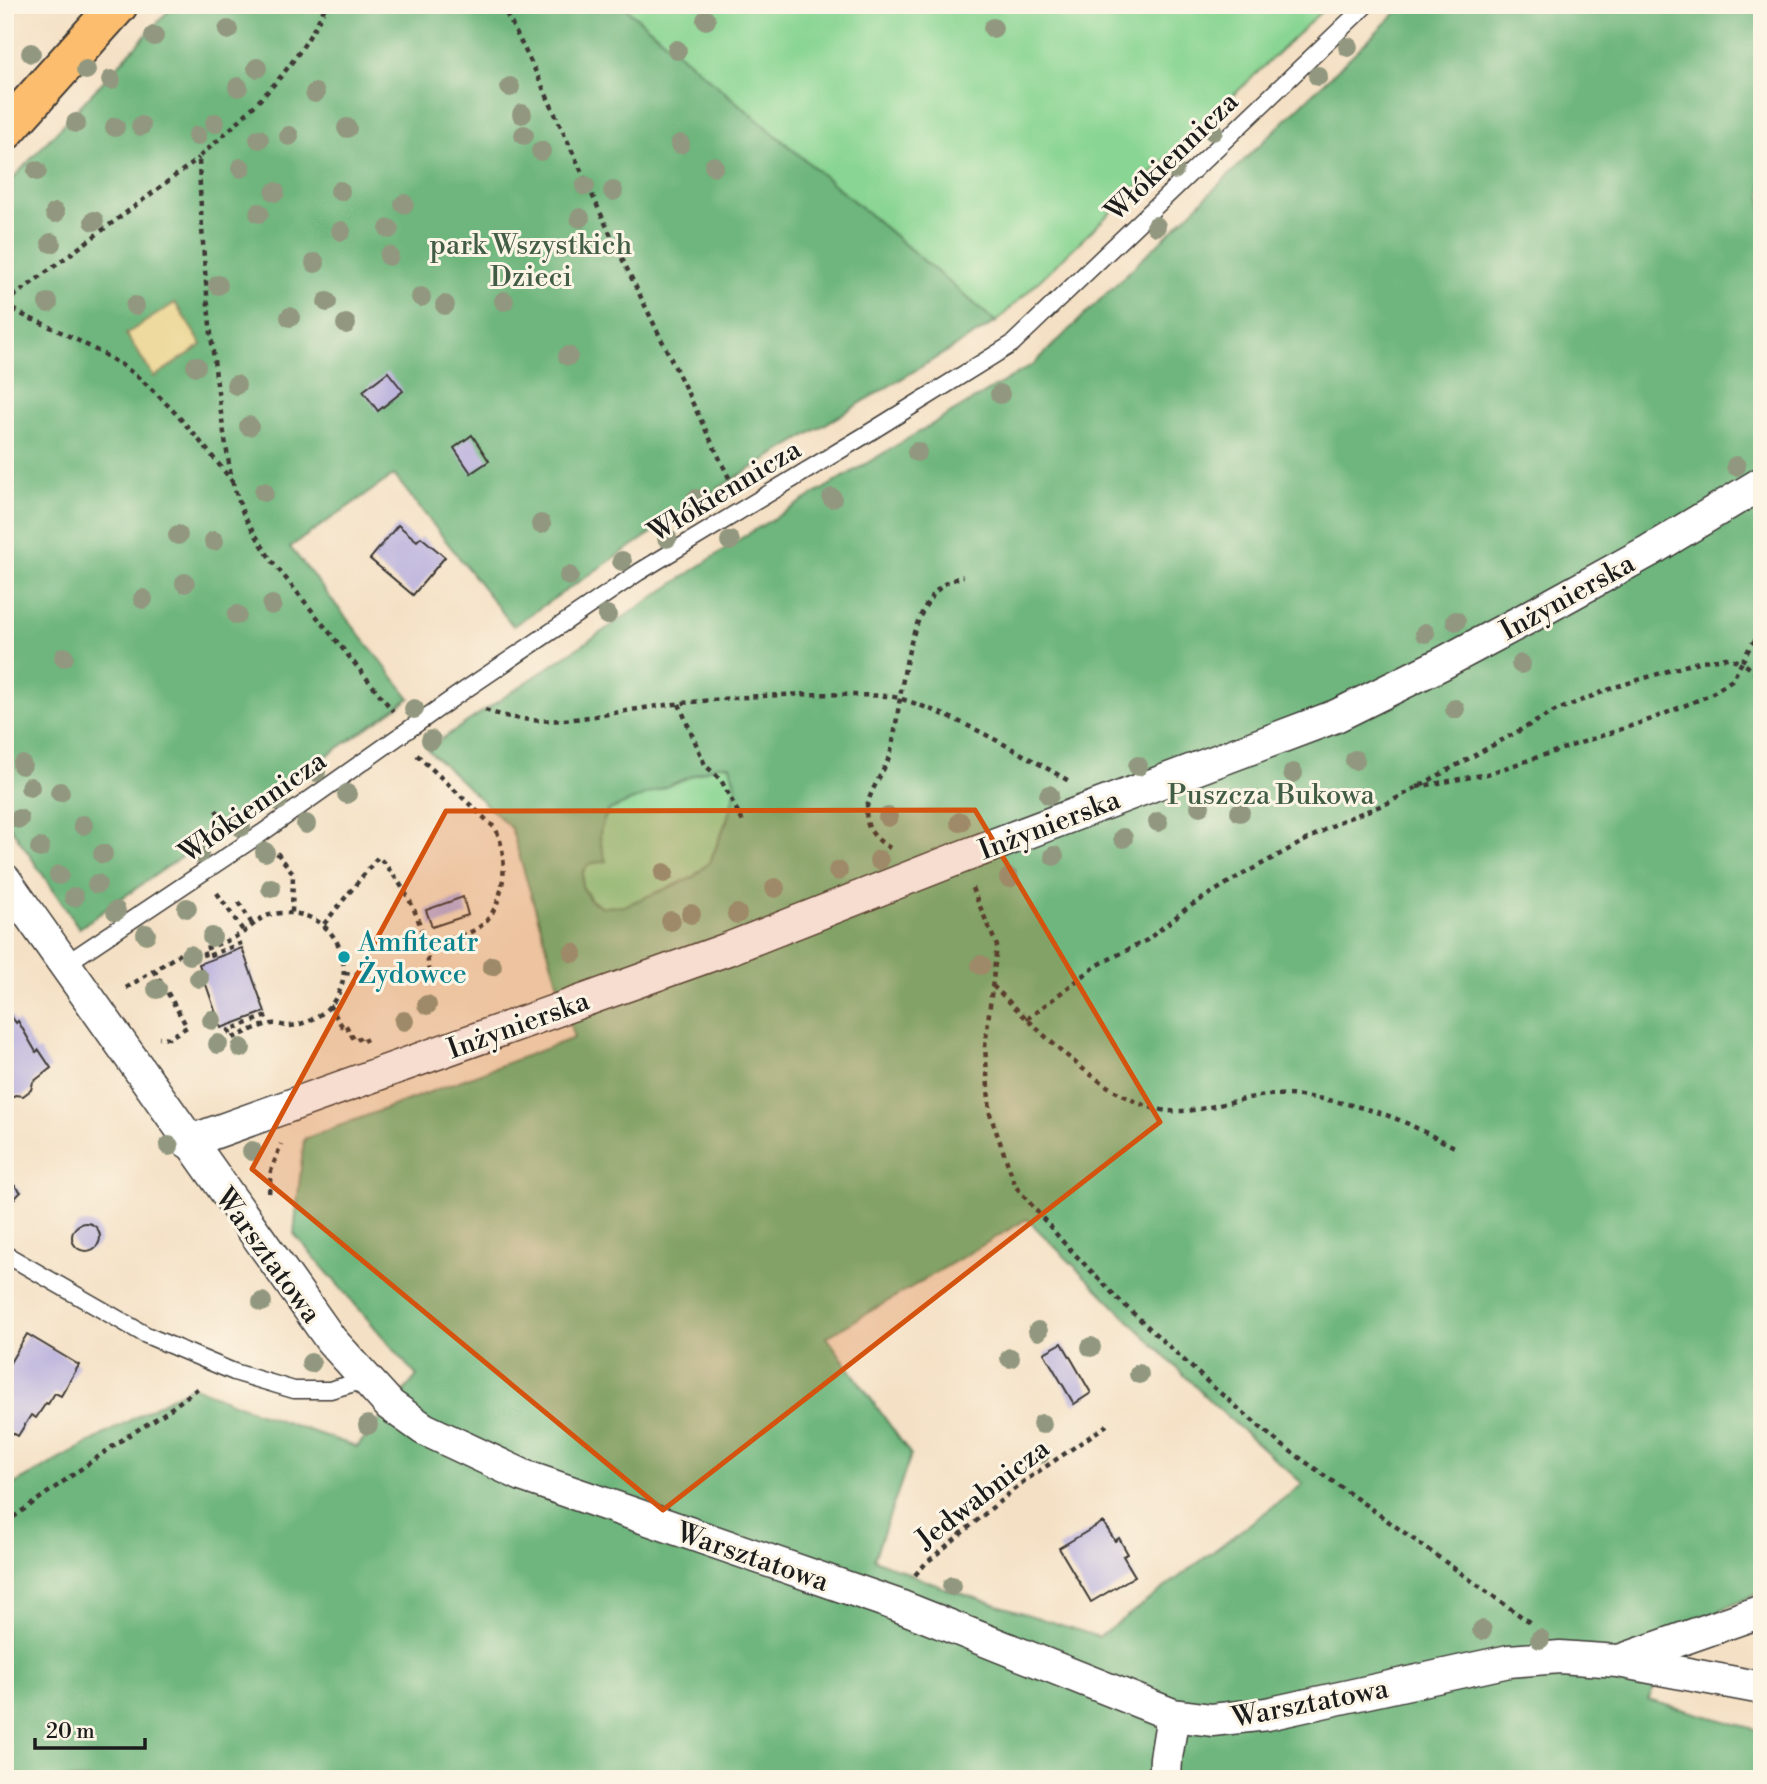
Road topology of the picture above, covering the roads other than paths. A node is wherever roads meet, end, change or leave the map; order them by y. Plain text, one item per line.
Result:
1 (118, 5) edge
2 (1366, 5) edge
3 (5, 131) edge
4 (1762, 484) edge
5 (5, 880) edge
6 (64, 965) junction
7 (188, 1142) junction
8 (5, 1254) edge
9 (365, 1380) junction
10 (1762, 1611) edge
11 (1618, 1661) junction
12 (1762, 1688) edge
13 (1173, 1715) junction
14 (1165, 1779) edge

1 - 3 main road
2 - 6 lane, Włókiennicza
4 - 7 street, Inżynierska
5 - 6 street, Warsztatowa
6 - 7 street, Warsztatowa
7 - 9 street, Warsztatowa
8 - 9 lane
9 - 13 street, Warsztatowa
10 - 11 street
11 - 12 street, Warsztatowa
11 - 13 street, Warsztatowa
13 - 14 street

